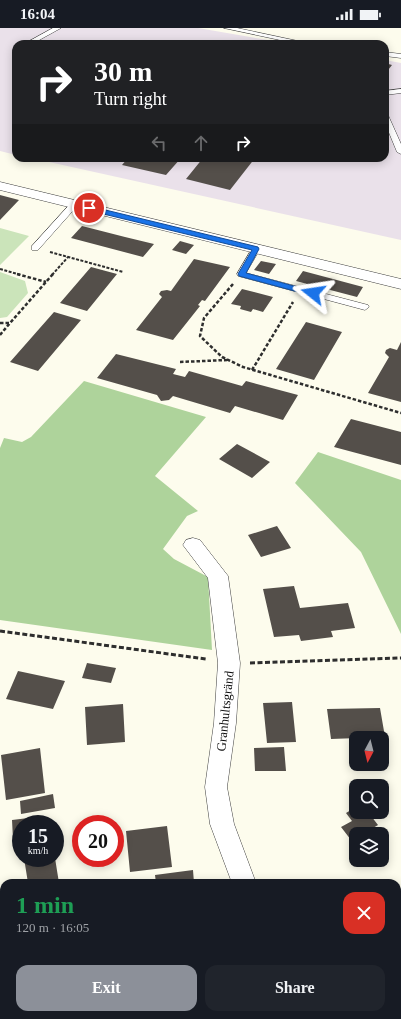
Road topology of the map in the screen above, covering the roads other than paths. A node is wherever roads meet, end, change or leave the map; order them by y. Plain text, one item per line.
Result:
1 (58, 28) edge
2 (228, 28) edge
3 (35, 40) edge
4 (289, 40) edge
5 (389, 54) edge
6 (401, 56) edge
7 (401, 92) edge
8 (389, 93) edge
9 (389, 124) edge
10 (401, 152) edge
11 (0, 186) edge
12 (74, 205) junction
13 (35, 248) road end
14 (256, 249) junction
15 (401, 284) edge
16 (365, 307) dead end
17 (193, 544) dead end
18 (243, 879) edge

1 - 3 lane
2 - 4 lane
5 - 6 lane
7 - 8 lane
9 - 10 lane
11 - 12 street
12 - 13 lane
12 - 14 street
14 - 15 street
14 - 16 lane
17 - 18 street, Granhultsgränd

